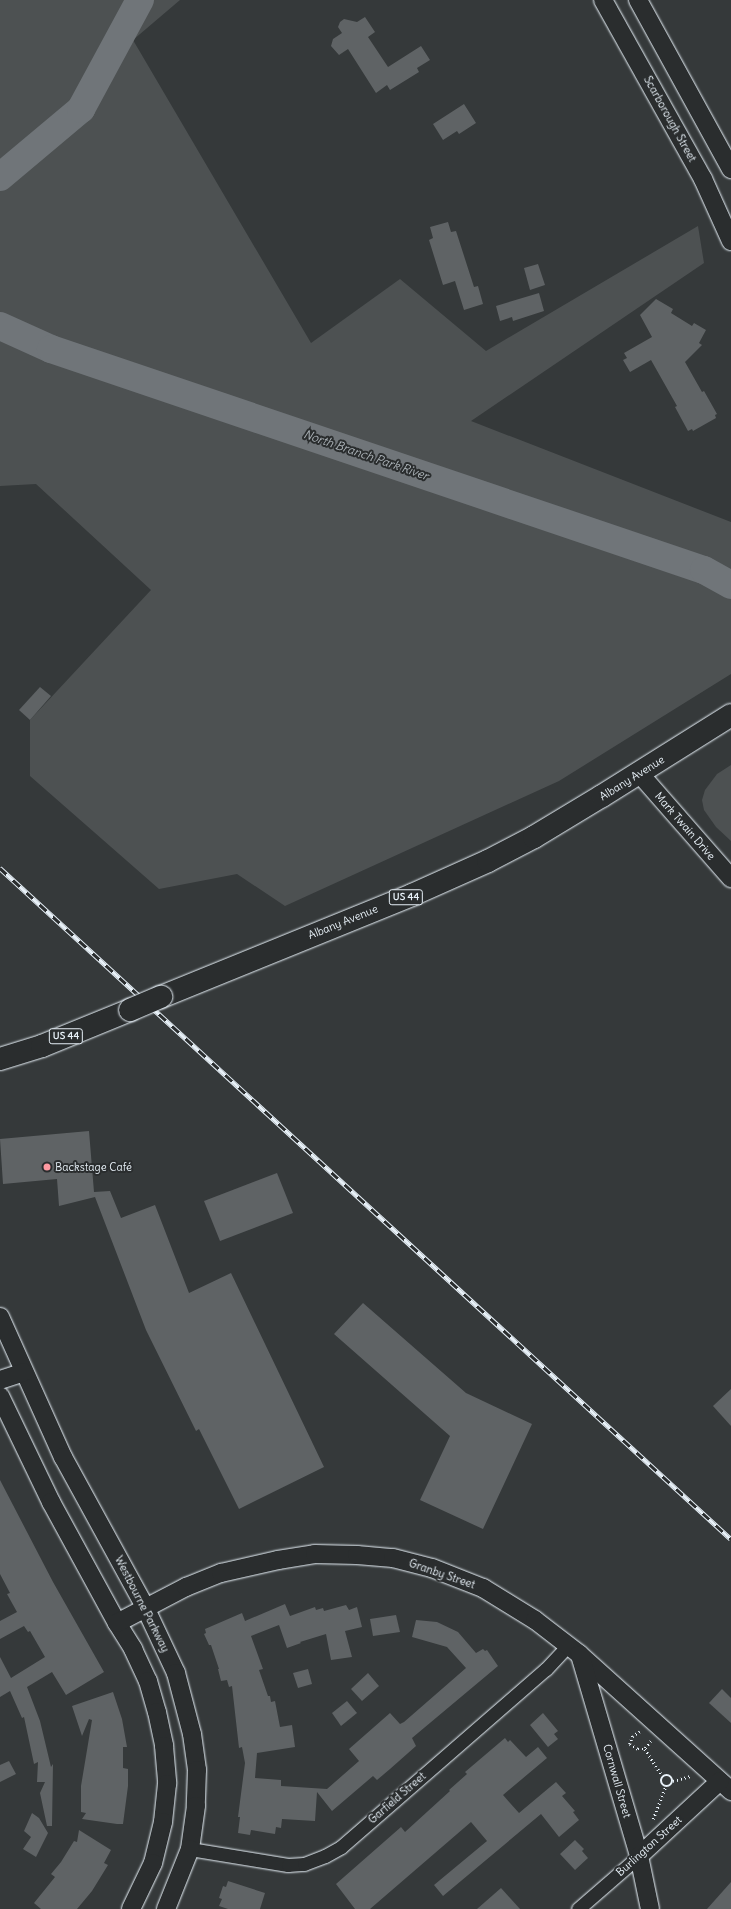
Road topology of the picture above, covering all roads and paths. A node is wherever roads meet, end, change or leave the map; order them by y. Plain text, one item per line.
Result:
1 (603, 0) edge
2 (640, 3) edge
3 (613, 17) junction
4 (730, 167) edge
5 (703, 179) junction
6 (731, 241) edge
7 (731, 715) edge
8 (639, 773) junction
9 (731, 878) edge
10 (0, 1059) edge
11 (0, 1317) edge
12 (24, 1372) junction
13 (0, 1380) edge
14 (0, 1396) edge
15 (145, 1607) junction
16 (116, 1623) junction
17 (574, 1649) junction
18 (645, 1732) dead end
19 (650, 1737) dead end
20 (645, 1749) junction
21 (694, 1776) dead end
22 (663, 1777) junction
23 (673, 1781) junction
24 (726, 1786) edge
25 (665, 1787) junction
26 (653, 1820) dead end
27 (190, 1849) junction
28 (639, 1856) junction
29 (131, 1909) edge
30 (166, 1909) edge
31 (578, 1909) edge
32 (650, 1909) edge

1 - 3 main road, Scarborough Street
2 - 3 main road
2 - 4 main road
3 - 5 main road, Scarborough Street
4 - 5 main road
5 - 6 main road, Scarborough Street
7 - 8 highway, Albany Avenue / US 44
8 - 9 main road, Mark Twain Drive
8 - 10 highway, Albany Avenue / US 44, bridge
11 - 12 main road, Westbourne Parkway
12 - 13 main road
12 - 15 main road, Westbourne Parkway
14 - 16 main road
15 - 16 main road, Granby Street
15 - 17 main road, Granby Street
15 - 27 main road, Westbourne Parkway
16 - 29 main road
17 - 24 main road, Granby Street
17 - 27 street, Garfield Street
17 - 28 main road, Cornwall Street
18 - 20 path
19 - 20 path
20 - 22 path
21 - 23 path
22 - 23 path
22 - 25 path
23 - 25 path
24 - 28 main road, Burlington Street
25 - 26 path
27 - 30 main road, Westbourne Parkway
28 - 31 street, Burlington Street
28 - 32 main road, Cornwall Street

